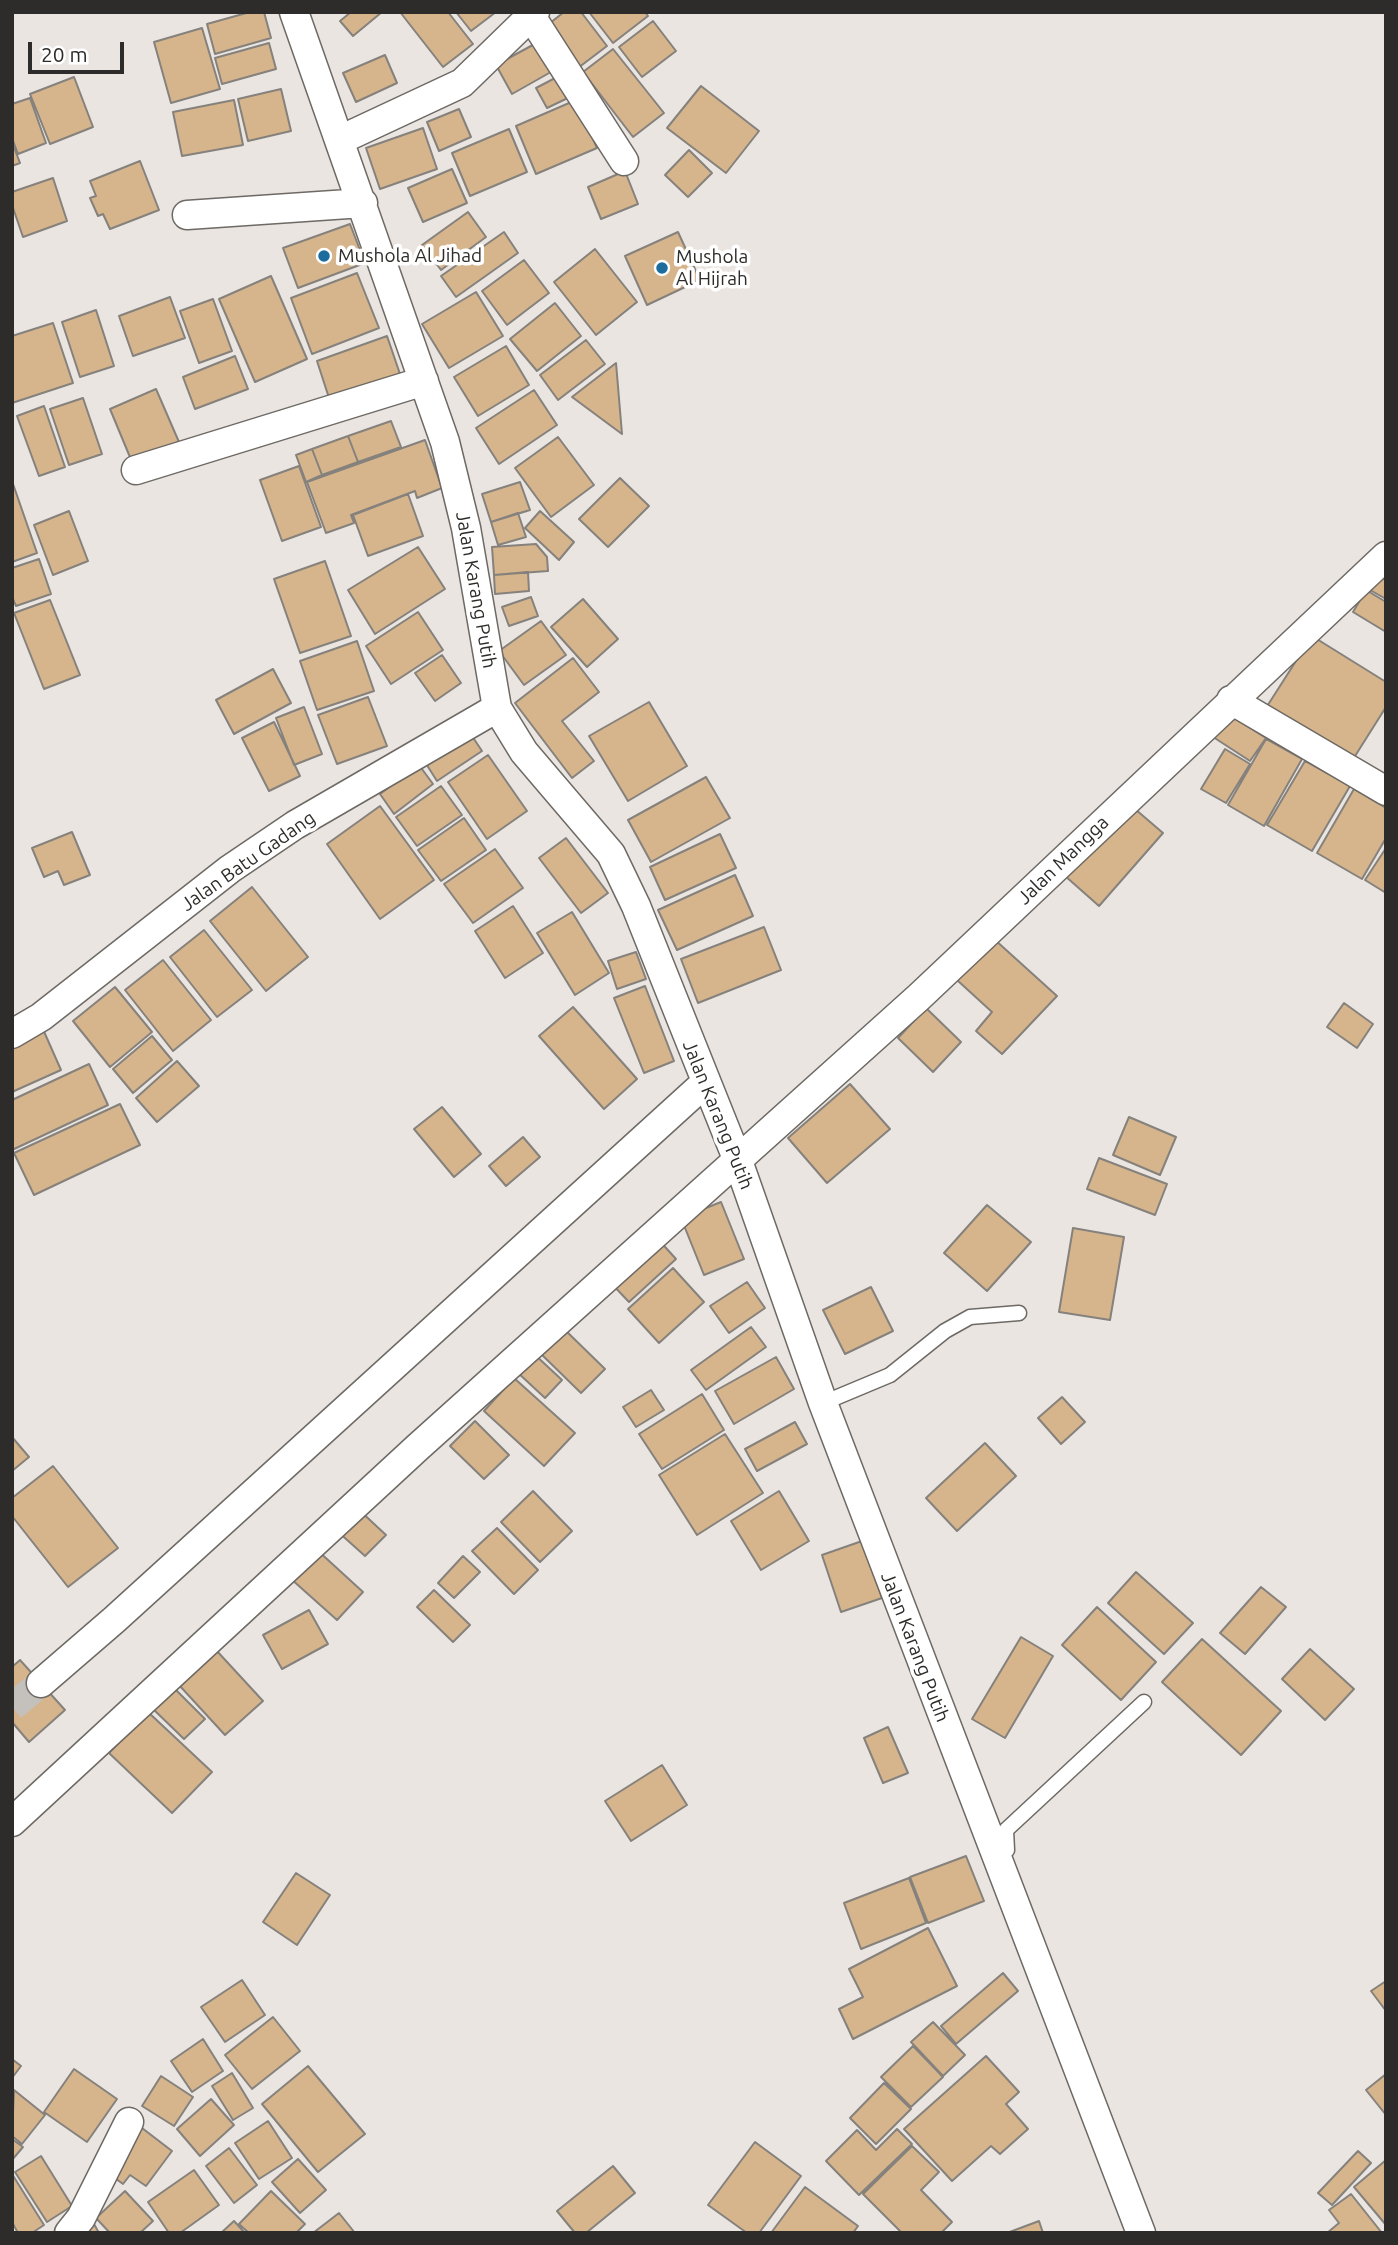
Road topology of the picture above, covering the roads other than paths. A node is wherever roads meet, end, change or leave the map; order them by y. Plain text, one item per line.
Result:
1 (294, 12) edge
2 (533, 14) edge
3 (340, 140) junction
4 (624, 161) dead end
5 (363, 203) junction
6 (187, 215) dead end
7 (424, 381) junction
8 (136, 470) dead end
9 (1386, 556) edge
10 (1231, 700) junction
11 (496, 708) junction
12 (1386, 791) edge
13 (12, 1034) edge
14 (705, 1083) junction
15 (738, 1160) junction
16 (1019, 1312) dead end
17 (823, 1403) junction
18 (41, 1683) tunnel mouth
19 (1144, 1702) dead end
20 (12, 1822) edge
21 (995, 1859) junction
22 (129, 2122) dead end
23 (69, 2233) edge
24 (1141, 2233) edge

1 - 3 street, Jalan Karang Putih
2 - 3 street
2 - 4 street
3 - 5 street, Jalan Karang Putih
5 - 6 street
5 - 7 street, Jalan Karang Putih
7 - 8 street
7 - 11 street, Jalan Karang Putih
9 - 10 street, Jalan Mangga
10 - 12 street
10 - 15 street, Jalan Mangga
11 - 13 street, Jalan Batu Gadang
11 - 14 street, Jalan Karang Putih
14 - 15 street, Jalan Karang Putih
14 - 18 street
15 - 17 street, Jalan Karang Putih
15 - 20 street, Jalan Mangga
16 - 17 lane
17 - 21 street, Jalan Karang Putih
19 - 21 lane
21 - 24 street, Jalan Karang Putih
22 - 23 street

